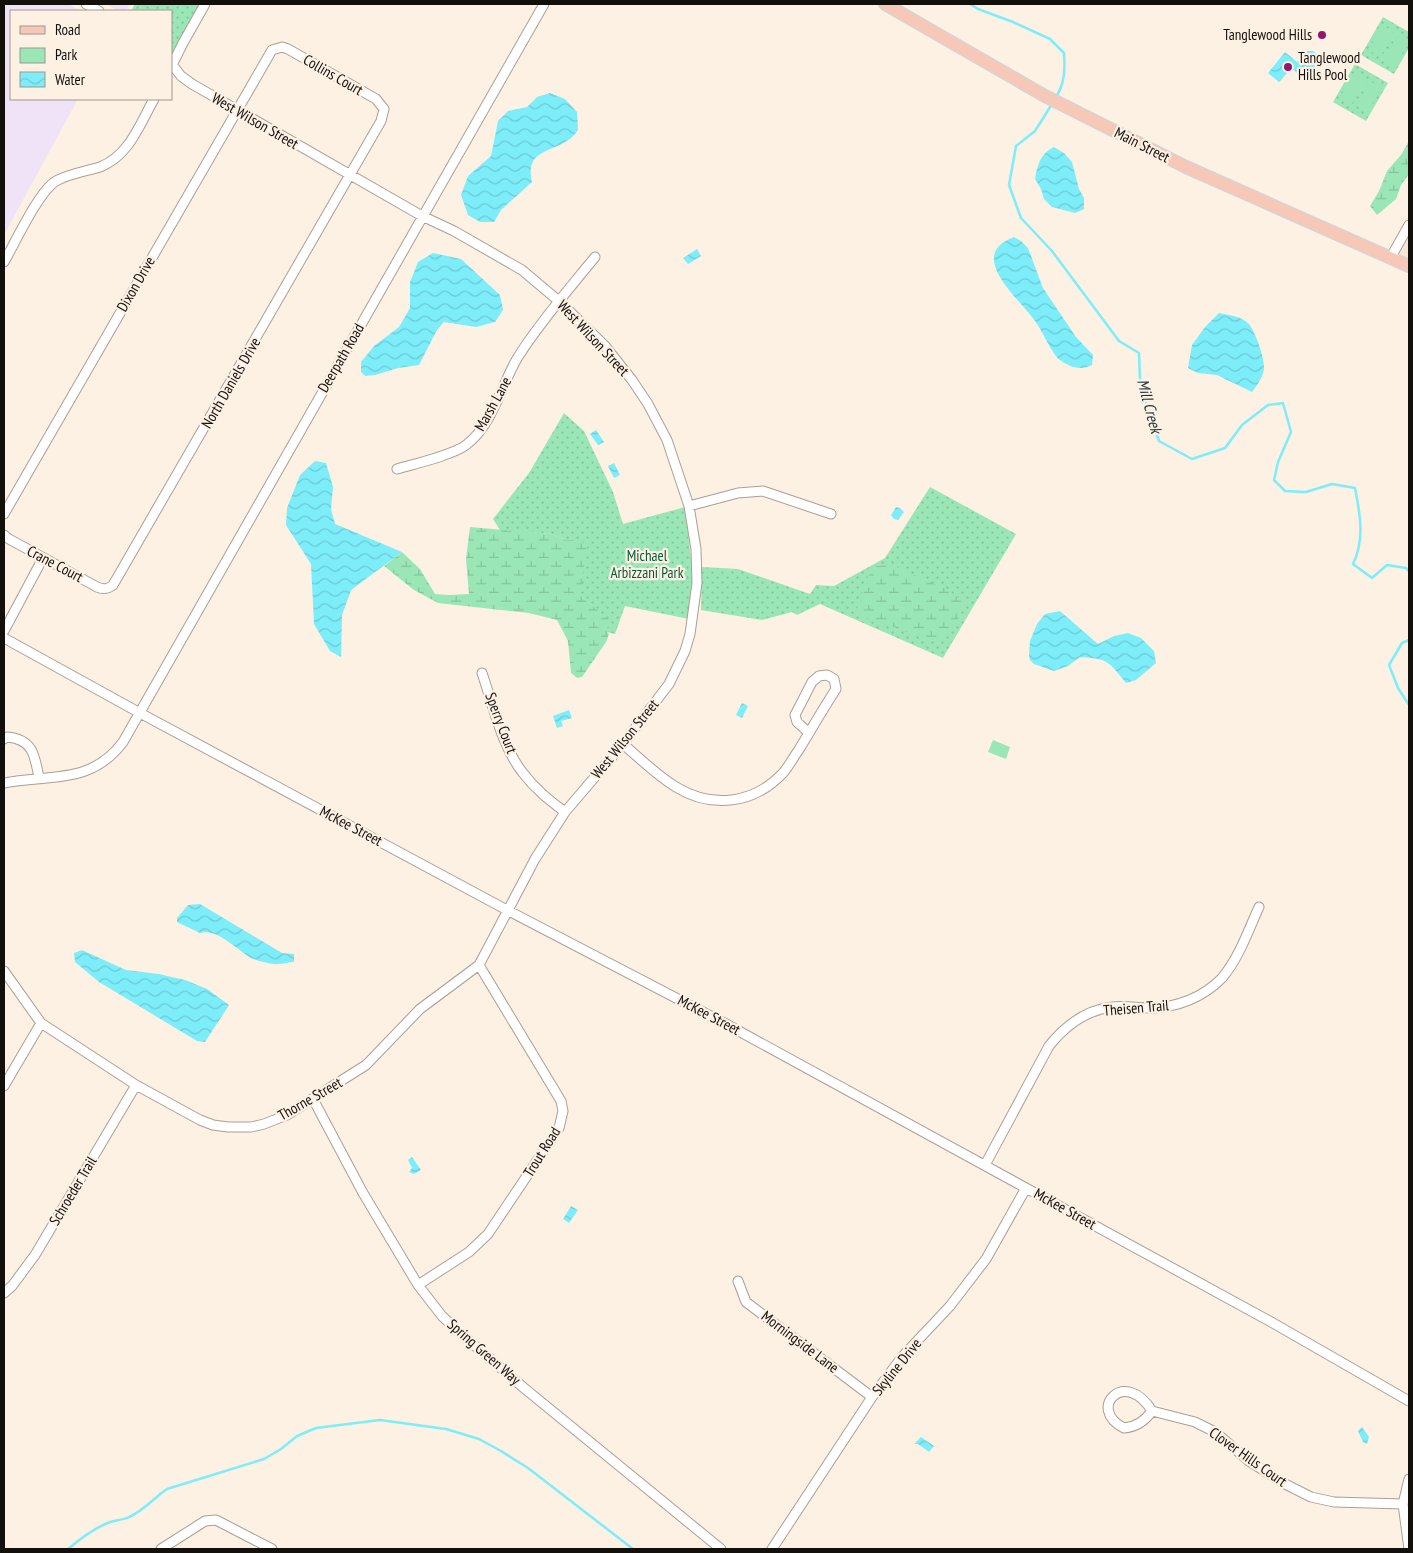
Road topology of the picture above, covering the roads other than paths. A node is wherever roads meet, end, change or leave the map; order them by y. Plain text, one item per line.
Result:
1 (86, 4) edge
2 (205, 4) edge
3 (544, 4) edge
4 (885, 4) edge
5 (97, 10) edge
6 (268, 55) joint
7 (172, 64) edge
8 (153, 100) edge
9 (236, 110) junction
10 (381, 121) joint
11 (350, 175) junction
12 (422, 216) junction
13 (1409, 224) edge
14 (595, 257) dead end
15 (1391, 257) junction
16 (4, 262) edge
17 (1409, 266) edge
18 (560, 302) junction
19 (397, 469) dead end
20 (689, 506) junction
21 (4, 514) edge
22 (831, 514) dead end
23 (4, 535) edge
24 (43, 558) junction
25 (109, 589) joint
26 (4, 631) edge
27 (4, 638) edge
28 (482, 673) dead end
29 (140, 713) junction
30 (809, 733) junction
31 (4, 739) edge
32 (623, 744) junction
33 (39, 778) junction
34 (4, 783) edge
35 (565, 812) junction
36 (1258, 907) dead end
37 (507, 910) junction
38 (479, 965) junction
39 (4, 971) edge
40 (41, 1023) junction
41 (136, 1085) junction
42 (4, 1086) edge
43 (313, 1099) junction
44 (985, 1165) junction
45 (1026, 1188) junction
46 (738, 1281) dead end
47 (418, 1284) junction
48 (4, 1293) edge
49 (872, 1397) junction
50 (1409, 1401) edge
51 (1152, 1411) junction
52 (1409, 1479) edge
53 (1403, 1504) junction
54 (161, 1549) edge
55 (272, 1549) edge
56 (721, 1549) edge
57 (772, 1549) edge
58 (1408, 1549) edge

1 - 5 street
2 - 7 street
3 - 12 street, Deerpath Road
4 - 15 main road, Main Street
6 - 9 street, Dixon Drive
6 - 10 street, Collins Court
7 - 9 street, West Wilson Street
8 - 16 street
9 - 11 street, West Wilson Street
9 - 21 street, Dixon Drive
10 - 11 street, North Daniels Drive
11 - 12 street, West Wilson Street
11 - 25 street, North Daniels Drive
12 - 18 street, West Wilson Street
12 - 29 street, Deerpath Road
13 - 15 street
14 - 18 street, Marsh Lane
15 - 17 main road, Main Street
18 - 19 street, Marsh Lane
18 - 20 street, West Wilson Street
20 - 22 street
20 - 32 street, West Wilson Street
23 - 24 street, Crane Court
24 - 25 street, Crane Court
24 - 26 street
27 - 29 street, McKee Street
28 - 35 street, Sperry Court
29 - 33 street, Deerpath Road
29 - 37 street, McKee Street
30 - 30 street
30 - 32 street
31 - 33 street
32 - 35 street, West Wilson Street
33 - 34 street, Deerpath Road
35 - 37 street, West Wilson Street
36 - 44 street, Theisen Trail
37 - 38 street, Thorne Street
37 - 44 street, McKee Street
38 - 43 street, Thorne Street
38 - 47 street, Trout Road
39 - 40 street, Thorne Street
40 - 41 street, Thorne Street
40 - 42 street
41 - 43 street, Thorne Street
41 - 48 street, Schroeder Trail
43 - 47 street, Spring Green Way
44 - 45 street, McKee Street
45 - 49 street, Skyline Drive
45 - 50 street, McKee Street
46 - 49 street, Morningside Lane
47 - 56 street, Spring Green Way
49 - 57 street, Skyline Drive
51 - 51 street, Clover Hills Court
51 - 53 street, Clover Hills Court
52 - 53 street
53 - 58 street
54 - 55 street

